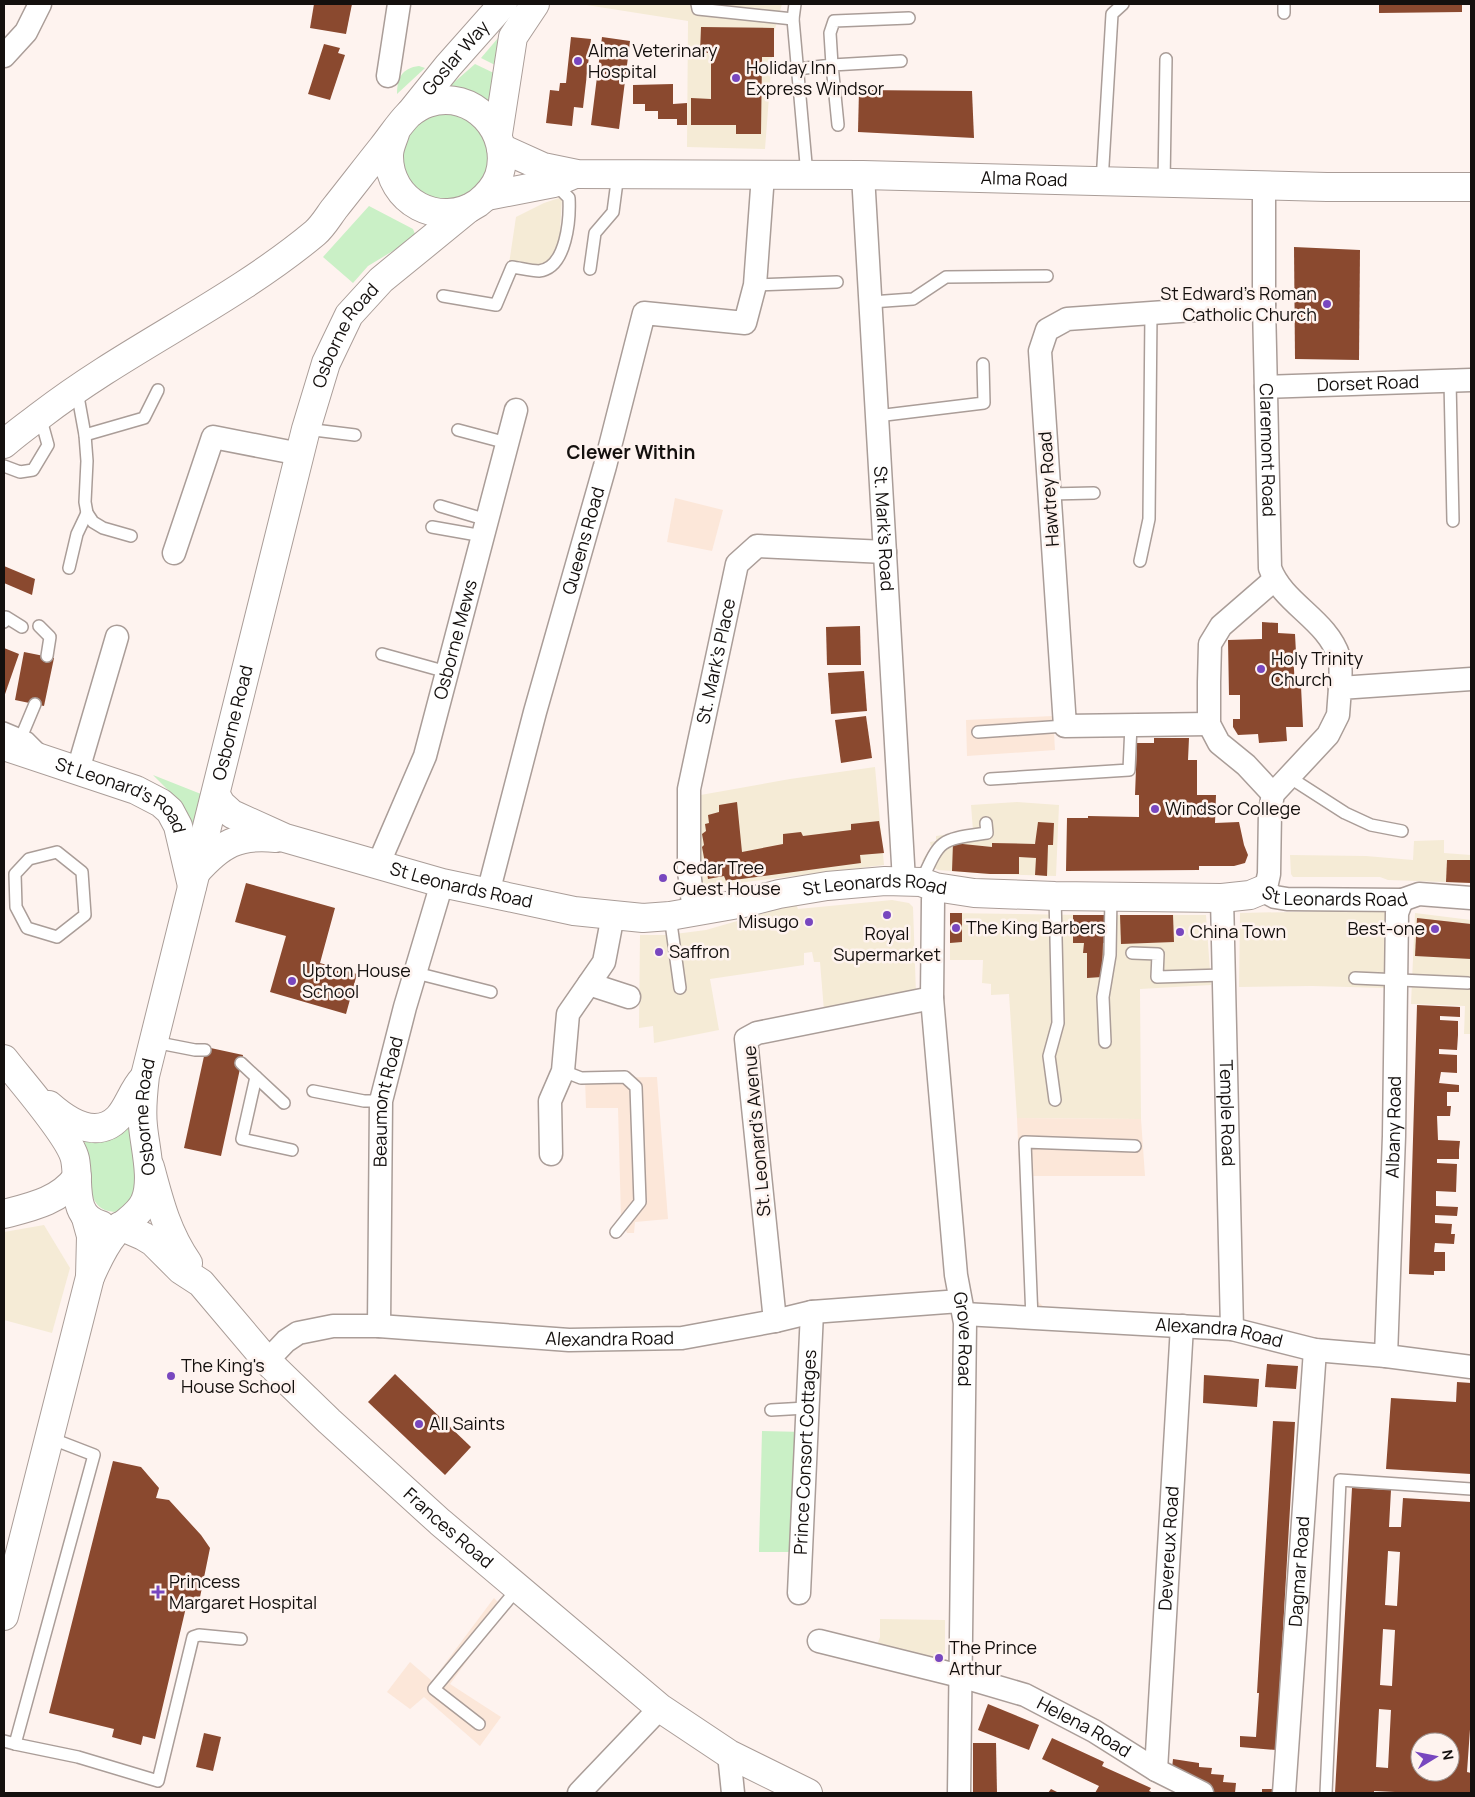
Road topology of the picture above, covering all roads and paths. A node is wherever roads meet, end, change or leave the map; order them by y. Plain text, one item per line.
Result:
1 (40, 4) edge
2 (399, 4) edge
3 (503, 4) edge
4 (535, 4) edge
5 (697, 4) edge
6 (795, 4) edge
7 (1105, 4) edge
8 (1123, 4) edge
9 (1112, 14) junction
10 (909, 18) dead end
11 (793, 20) junction
12 (4, 56) edge
13 (1166, 59) dead end
14 (901, 61) dead end
15 (832, 66) junction
16 (797, 69) junction
17 (388, 76) dead end
18 (403, 121) junction
19 (838, 125) dead end
20 (500, 141) junction
21 (618, 174) junction
22 (763, 175) junction
23 (806, 175) junction
24 (863, 175) junction
25 (565, 179) junction
26 (1102, 182) junction
27 (1164, 183) junction
28 (1264, 185) junction
29 (1471, 187) edge
30 (478, 203) junction
31 (590, 269) dead end
32 (1047, 276) dead end
33 (837, 282) dead end
34 (755, 285) junction
35 (443, 296) dead end
36 (871, 302) junction
37 (1264, 305) junction
38 (1151, 313) junction
39 (983, 364) dead end
40 (1461, 380) edge
41 (1266, 387) junction
42 (76, 389) junction
43 (158, 390) dead end
44 (516, 410) dead end
45 (40, 416) junction
46 (877, 416) junction
47 (458, 430) dead end
48 (85, 435) junction
49 (355, 436) dead end
50 (6, 439) edge
51 (303, 442) junction
52 (507, 443) junction
53 (4, 466) edge
54 (1094, 492) dead end
55 (1050, 494) junction
56 (440, 506) dead end
57 (87, 513) junction
58 (1453, 521) dead end
59 (432, 527) dead end
60 (485, 528) junction
61 (131, 536) dead end
62 (885, 552) junction
63 (174, 554) dead end
64 (1140, 560) dead end
65 (69, 568) dead end
66 (1274, 580) junction
67 (4, 622) edge
68 (38, 626) dead end
69 (22, 627) dead end
70 (117, 637) dead end
71 (382, 654) dead end
72 (46, 656) dead end
73 (447, 672) junction
74 (1471, 679) edge
75 (1340, 688) junction
76 (35, 704) dead end
77 (1209, 724) junction
78 (1131, 725) junction
79 (1065, 726) junction
80 (4, 728) edge
81 (978, 732) dead end
82 (13, 741) edge
83 (78, 770) junction
84 (1289, 777) junction
85 (990, 779) dead end
86 (1273, 794) junction
87 (216, 795) junction
88 (986, 823) dead end
89 (1402, 831) dead end
90 (285, 838) junction
91 (378, 865) junction
92 (4, 870) edge
93 (15, 874) junction
94 (194, 879) junction
95 (442, 883) junction
96 (920, 884) junction
97 (1262, 890) junction
98 (488, 893) junction
99 (1056, 896) junction
100 (1111, 896) junction
101 (1222, 898) junction
102 (1471, 898) edge
103 (1402, 900) junction
104 (682, 914) junction
105 (613, 915) junction
106 (1132, 954) dead end
107 (416, 973) junction
108 (1223, 975) junction
109 (1355, 978) dead end
110 (1396, 980) junction
111 (1468, 983) dead end
112 (589, 984) junction
113 (680, 988) dead end
114 (491, 992) dead end
115 (629, 997) dead end
116 (932, 998) junction
117 (154, 1042) junction
118 (1105, 1042) dead end
119 (205, 1050) dead end
120 (4, 1058) edge
121 (241, 1063) dead end
122 (563, 1072) junction
123 (145, 1076) junction
124 (256, 1077) junction
125 (21, 1081) junction
126 (313, 1091) dead end
127 (1055, 1100) dead end
128 (381, 1101) junction
129 (284, 1103) dead end
130 (1135, 1146) dead end
131 (292, 1150) dead end
132 (551, 1154) dead end
133 (148, 1158) junction
134 (77, 1177) junction
135 (15, 1211) edge
136 (86, 1218) junction
137 (120, 1226) junction
138 (616, 1232) dead end
139 (90, 1277) junction
140 (201, 1283) junction
141 (962, 1308) junction
142 (812, 1312) junction
143 (1032, 1318) junction
144 (775, 1321) junction
145 (379, 1326) junction
146 (1182, 1326) junction
147 (1232, 1329) junction
148 (1315, 1350) junction
149 (1386, 1356) junction
150 (267, 1361) junction
151 (1466, 1366) edge
152 (806, 1408) junction
153 (771, 1410) dead end
154 (50, 1438) junction
155 (1471, 1489) edge
156 (518, 1588) junction
157 (799, 1593) dead end
158 (6, 1602) edge
159 (241, 1639) dead end
160 (819, 1641) dead end
161 (960, 1676) junction
162 (660, 1708) junction
163 (479, 1724) dead end
164 (9, 1742) edge
165 (729, 1754) junction
166 (1156, 1770) junction
167 (579, 1793) edge
168 (733, 1793) edge
169 (808, 1793) edge
170 (959, 1793) edge
171 (1202, 1793) edge
172 (1284, 1793) edge
173 (1326, 1793) edge

1 - 12 street
2 - 17 street
3 - 18 main road, Goslar Way
4 - 20 main road, Goslar Way
5 - 11 lane
6 - 11 lane
7 - 9 lane
8 - 9 lane
9 - 26 lane
10 - 15 lane
11 - 16 lane
13 - 27 lane
14 - 15 lane
15 - 16 lane
15 - 19 lane
16 - 23 lane
18 - 20 main road
18 - 30 main road
18 - 42 main road, Goslar Way
20 - 25 main road, Alma Road
20 - 30 main road
21 - 22 main road, Alma Road
21 - 25 main road, Alma Road
21 - 31 lane
22 - 23 main road, Alma Road
22 - 34 street, Queens Road
23 - 24 main road, Alma Road
24 - 26 main road, Alma Road
24 - 36 street, St. Mark's Road
25 - 30 main road, Alma Road
25 - 35 lane
26 - 27 main road, Alma Road
27 - 28 main road, Alma Road
28 - 29 main road, Alma Road
28 - 37 street, Claremont Road
30 - 51 main road, Osborne Road
32 - 36 lane
33 - 34 lane
34 - 98 street, Queens Road
36 - 46 street, St. Mark's Road
37 - 38 street, Hawtrey Road
37 - 41 street, Claremont Road
38 - 55 street, Hawtrey Road
38 - 64 lane
39 - 46 lane
40 - 41 street, Dorset Road
40 - 58 lane
41 - 66 street, Claremont Road
42 - 45 main road, Goslar Way
42 - 48 lane
43 - 48 lane
44 - 52 street, Osborne Mews
45 - 50 main road, Goslar Way
45 - 53 lane
46 - 62 street, St. Mark's Road
47 - 52 lane
48 - 57 lane
49 - 51 lane
51 - 63 street
51 - 87 main road, Osborne Road
52 - 60 street, Osborne Mews
54 - 55 lane
55 - 79 street, Hawtrey Road
56 - 60 lane
57 - 61 lane
57 - 65 lane
59 - 60 lane
60 - 73 street, Osborne Mews
62 - 96 street, St. Mark's Road
62 - 104 street, St. Mark's Place
66 - 75 street
66 - 77 street
67 - 69 lane
68 - 72 lane
70 - 83 street
71 - 73 lane
73 - 91 street, Osborne Mews
74 - 75 street
75 - 84 street
76 - 82 lane
77 - 78 street
77 - 86 street
78 - 79 street
78 - 85 lane
79 - 81 lane
80 - 82 lane
82 - 83 main road, St Leonard's Road
83 - 94 main road, St Leonard's Road
84 - 86 street
84 - 89 lane
86 - 97 street
87 - 90 main road, St Leonards Road
87 - 94 main road, Osborne Road
88 - 96 lane
90 - 91 main road, St Leonards Road
90 - 94 main road, St Leonards Road
91 - 95 main road, St Leonards Road
92 - 93 lane
93 - 93 lane
94 - 117 main road, Osborne Road
95 - 98 main road, St Leonards Road
95 - 107 street, Beaumont Road
96 - 99 main road, St Leonards Road
96 - 104 main road, St Leonards Road
96 - 116 street, Grove Road
97 - 101 main road, St Leonards Road
97 - 103 street, St Leonards Road
98 - 105 main road, St Leonards Road
99 - 100 main road, St Leonards Road
99 - 127 lane
100 - 101 main road, St Leonards Road
100 - 118 lane
101 - 108 street, Temple Road
102 - 103 street, St Leonards Road
103 - 110 street, Albany Road
104 - 105 main road, St Leonards Road
104 - 113 lane
105 - 112 street
106 - 108 lane
107 - 114 lane
107 - 128 street, Beaumont Road
108 - 147 street, Temple Road
109 - 110 lane
110 - 111 lane
110 - 149 street, Albany Road
112 - 115 street
112 - 122 street
116 - 141 street, Grove Road
116 - 144 street, St. Leonard's Avenue
117 - 119 lane
117 - 123 main road, Osborne Road
120 - 125 main road
121 - 124 lane
122 - 132 street
122 - 138 lane
123 - 125 main road
123 - 133 main road, Osborne Road
124 - 129 lane
124 - 131 lane
125 - 134 main road, Osborne Road
126 - 128 lane
128 - 145 street, Beaumont Road
130 - 143 lane
133 - 137 main road, Osborne Road
133 - 140 main road
134 - 135 main road
134 - 136 main road, Osborne Road
135 - 136 main road, Frances Road
136 - 137 main road, Frances Road
136 - 139 main road, Osborne Road
137 - 139 main road, Osborne Road
137 - 140 main road, Frances Road
139 - 154 main road, Osborne Road
140 - 150 main road, Frances Road
141 - 142 street, Alexandra Road
141 - 143 street, Alexandra Road
141 - 161 street, Grove Road
142 - 144 street, Alexandra Road
142 - 152 street, Prince Consort Cottages
143 - 146 street, Alexandra Road
144 - 145 street, Alexandra Road
145 - 150 street, Alexandra Road
146 - 147 street, Alexandra Road
146 - 166 street, Devereux Road
147 - 148 street, Alexandra Road
148 - 149 street, Alexandra Road
148 - 172 street, Dagmar Road
149 - 151 street, Alexandra Road
150 - 156 main road, Frances Road
152 - 153 lane
152 - 157 street, Prince Consort Cottages
154 - 158 main road, Osborne Road
154 - 164 lane
155 - 173 lane
156 - 162 main road, Frances Road
156 - 163 lane
159 - 164 lane
160 - 161 street, Helena Road
161 - 166 street, Helena Road
161 - 170 street, Grove Road
162 - 165 main road, Frances Road
162 - 167 street
165 - 168 street
165 - 169 main road, Frances Road
166 - 171 street, Helena Road

